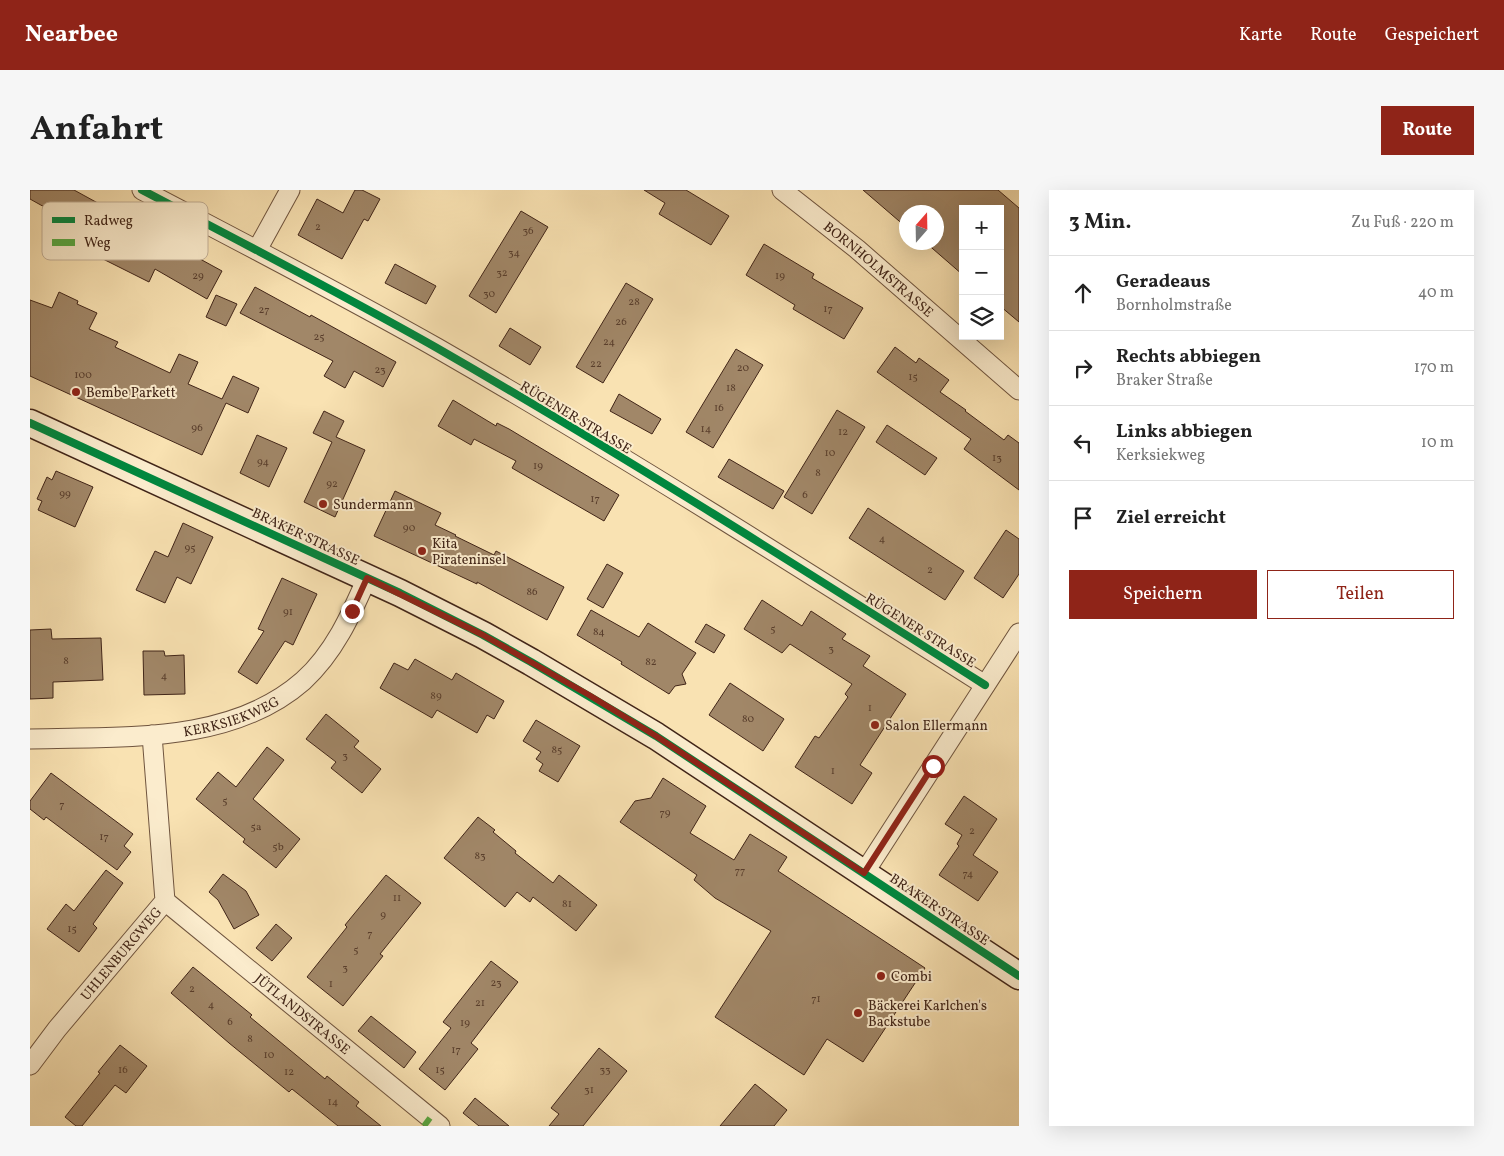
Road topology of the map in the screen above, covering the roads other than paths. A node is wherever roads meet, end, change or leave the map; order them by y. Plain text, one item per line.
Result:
1 (142, 190) edge
2 (290, 190) edge
3 (782, 190) edge
4 (165, 202) edge
5 (208, 224) edge
6 (257, 250) junction
7 (1019, 390) edge
8 (30, 423) edge
9 (367, 578) junction
10 (1019, 633) edge
11 (985, 685) junction
12 (152, 735) junction
13 (30, 739) edge
14 (864, 873) junction
15 (165, 902) junction
16 (1019, 976) edge
17 (30, 1065) edge
18 (440, 1126) edge

1 - 4 street, RÜGENER STRASSE
2 - 6 street
3 - 7 street, BORNHOLMSTRASSE
5 - 6 street, RÜGENER STRASSE
6 - 11 street, RÜGENER STRASSE
8 - 9 main road, BRAKER STRASSE
9 - 12 street, KERKSIEKWEG
9 - 14 main road, BRAKER STRASSE
10 - 11 street
11 - 14 street
12 - 13 street, KERKSIEKWEG
12 - 15 street, UHLENBURGWEG
14 - 16 main road, BRAKER STRASSE
15 - 17 street, UHLENBURGWEG
15 - 18 street, JÜTLANDSTRASSE

